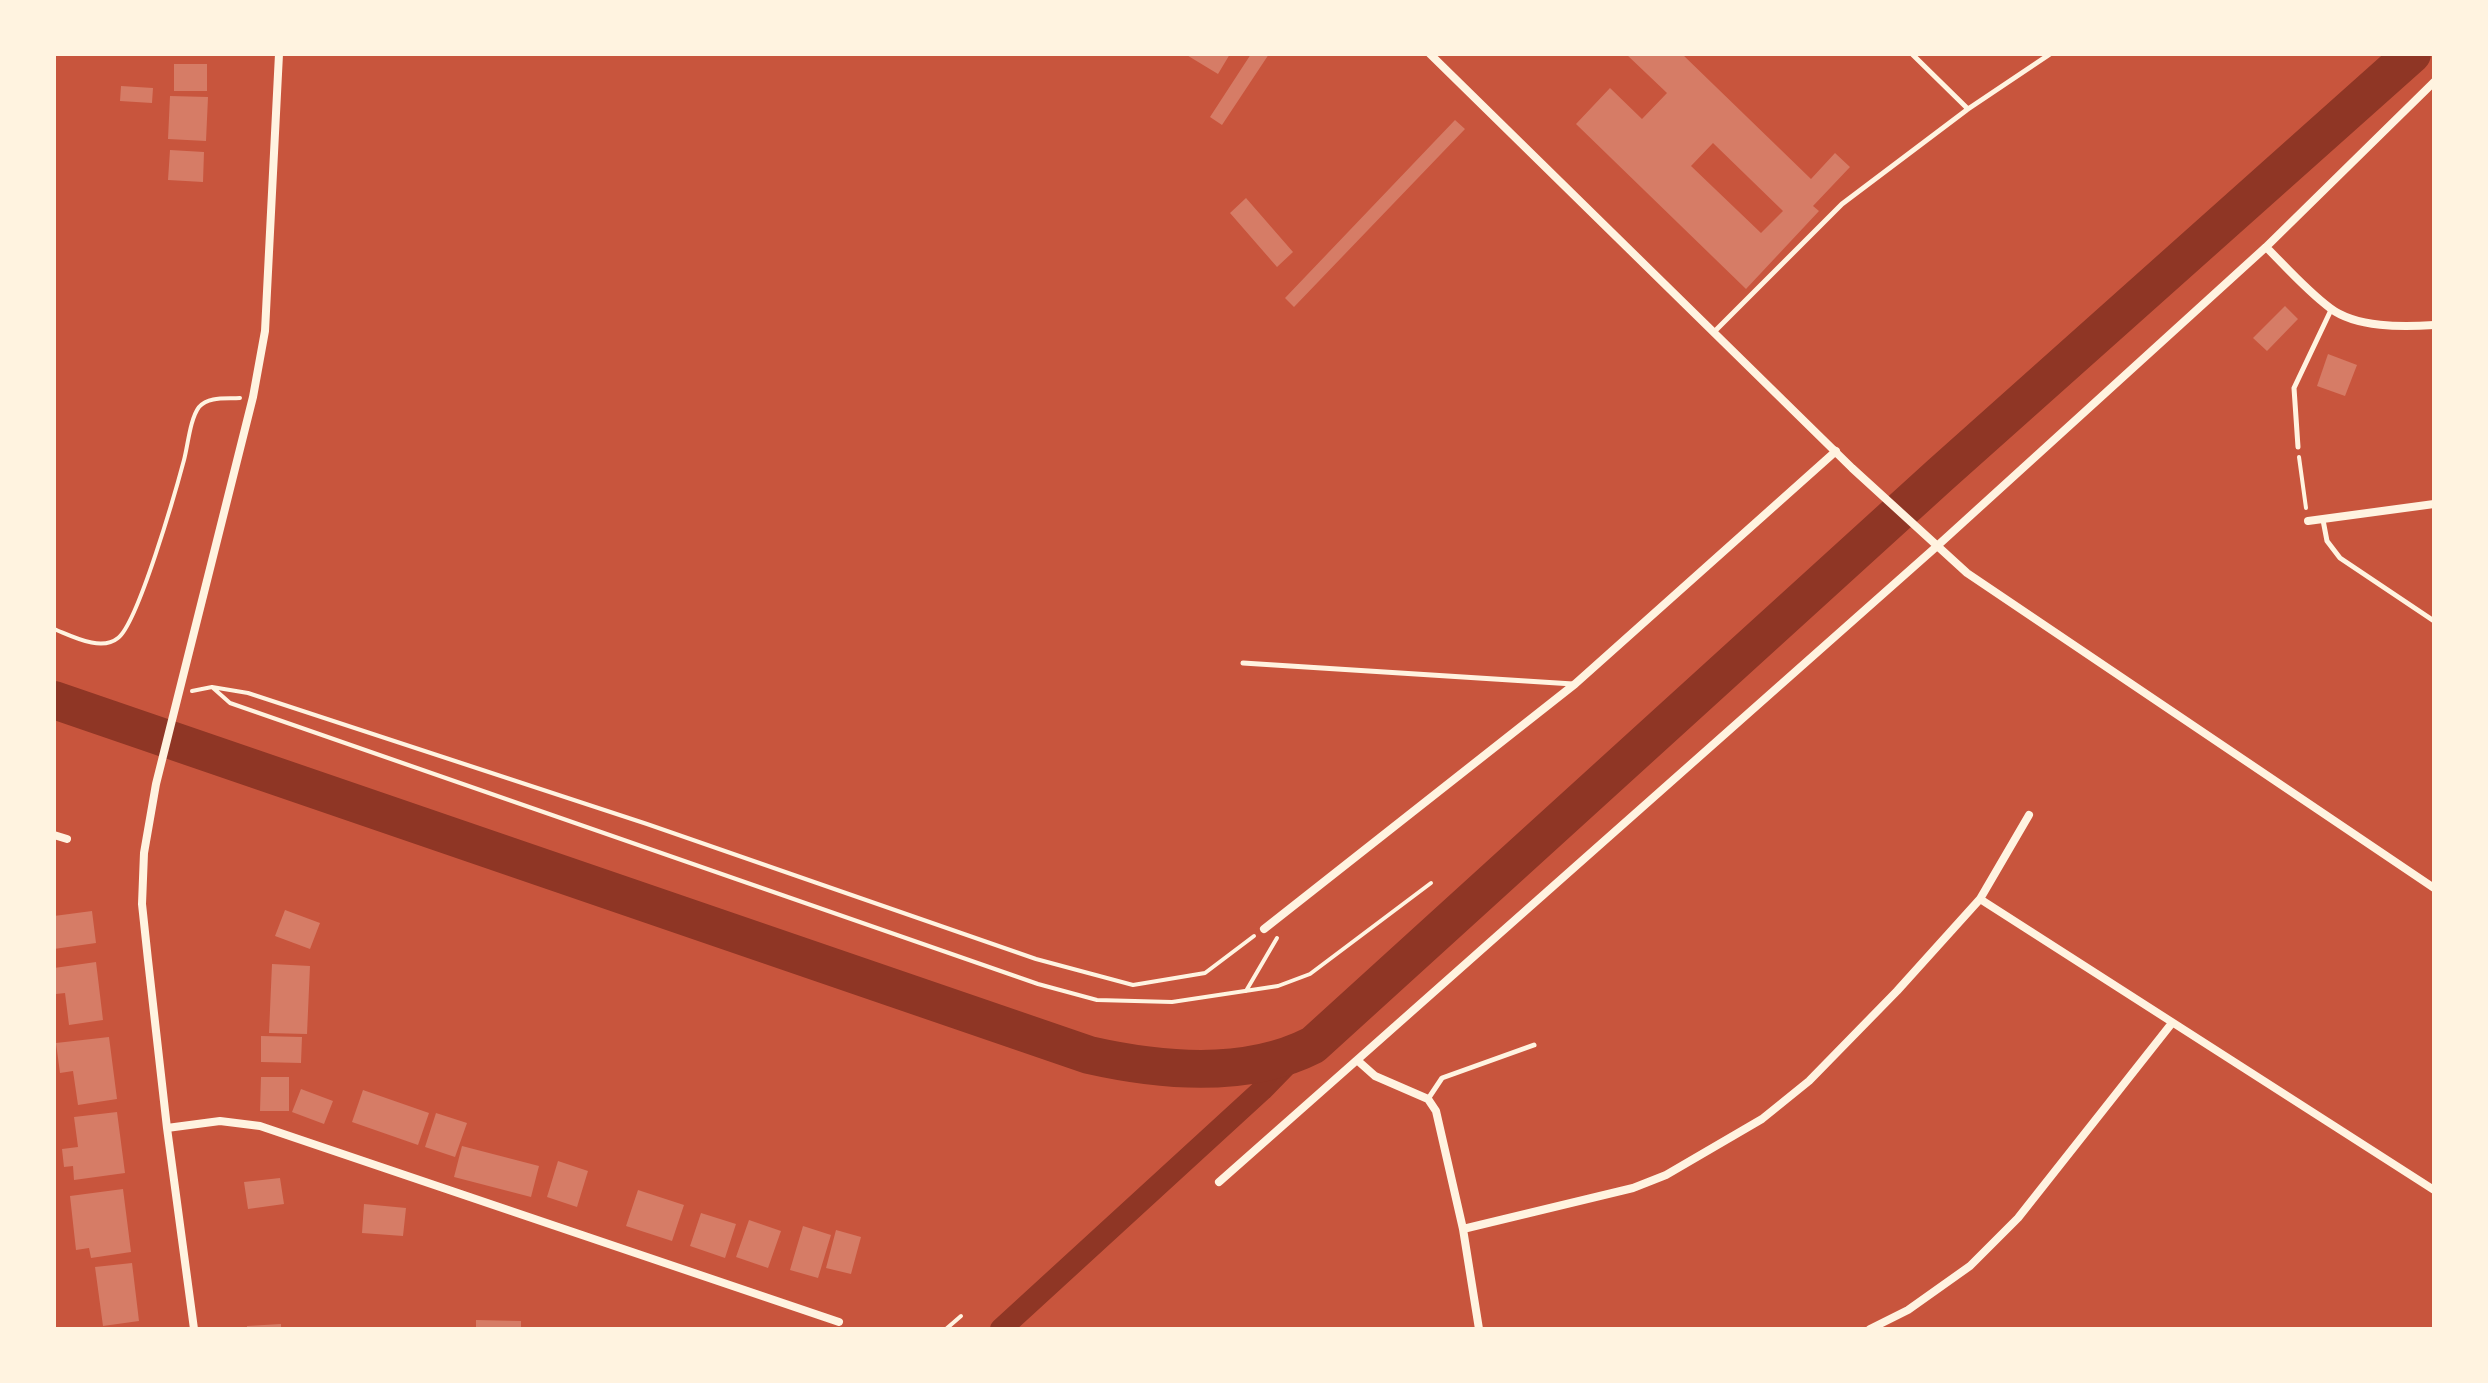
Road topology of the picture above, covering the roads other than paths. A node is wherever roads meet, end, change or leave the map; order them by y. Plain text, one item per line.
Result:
1 (279, 54) edge
2 (1430, 54) edge
3 (1912, 54) edge
4 (2048, 54) edge
5 (2434, 82) edge
6 (1968, 109) junction
7 (2266, 247) junction
8 (2331, 310) junction
9 (2434, 325) edge
10 (1714, 332) junction
11 (2298, 447) road end
12 (1836, 451) junction
13 (2434, 504) edge
14 (2323, 519) junction
15 (2308, 521) road end
16 (1936, 547) junction
17 (2434, 621) edge
18 (1243, 663) dead end
19 (1575, 684) junction
20 (2029, 815) dead end
21 (54, 835) edge
22 (67, 839) dead end
23 (2434, 888) edge
24 (1980, 899) junction
25 (1264, 929) road end
26 (2172, 1023) junction
27 (1534, 1045) dead end
28 (1357, 1060) junction
29 (1428, 1099) junction
30 (167, 1128) junction
31 (1219, 1182) dead end
32 (2434, 1190) edge
33 (1463, 1229) junction
34 (839, 1322) dead end
35 (194, 1329) edge
36 (1479, 1329) edge
37 (1870, 1329) edge

1 - 30 street
2 - 10 street
3 - 6 lane
4 - 6 lane
5 - 7 street
6 - 10 lane
7 - 8 street
7 - 16 street
8 - 9 street
8 - 11 lane
10 - 12 street
12 - 16 street
12 - 19 street
13 - 14 street
14 - 15 street
14 - 17 lane
16 - 23 street
16 - 28 street
18 - 19 lane
19 - 25 street
20 - 24 street
21 - 22 street
24 - 26 street
24 - 33 street
26 - 32 street
26 - 37 street
27 - 29 lane
28 - 29 street
28 - 31 street
29 - 33 street
30 - 34 street
30 - 35 street
33 - 36 street

